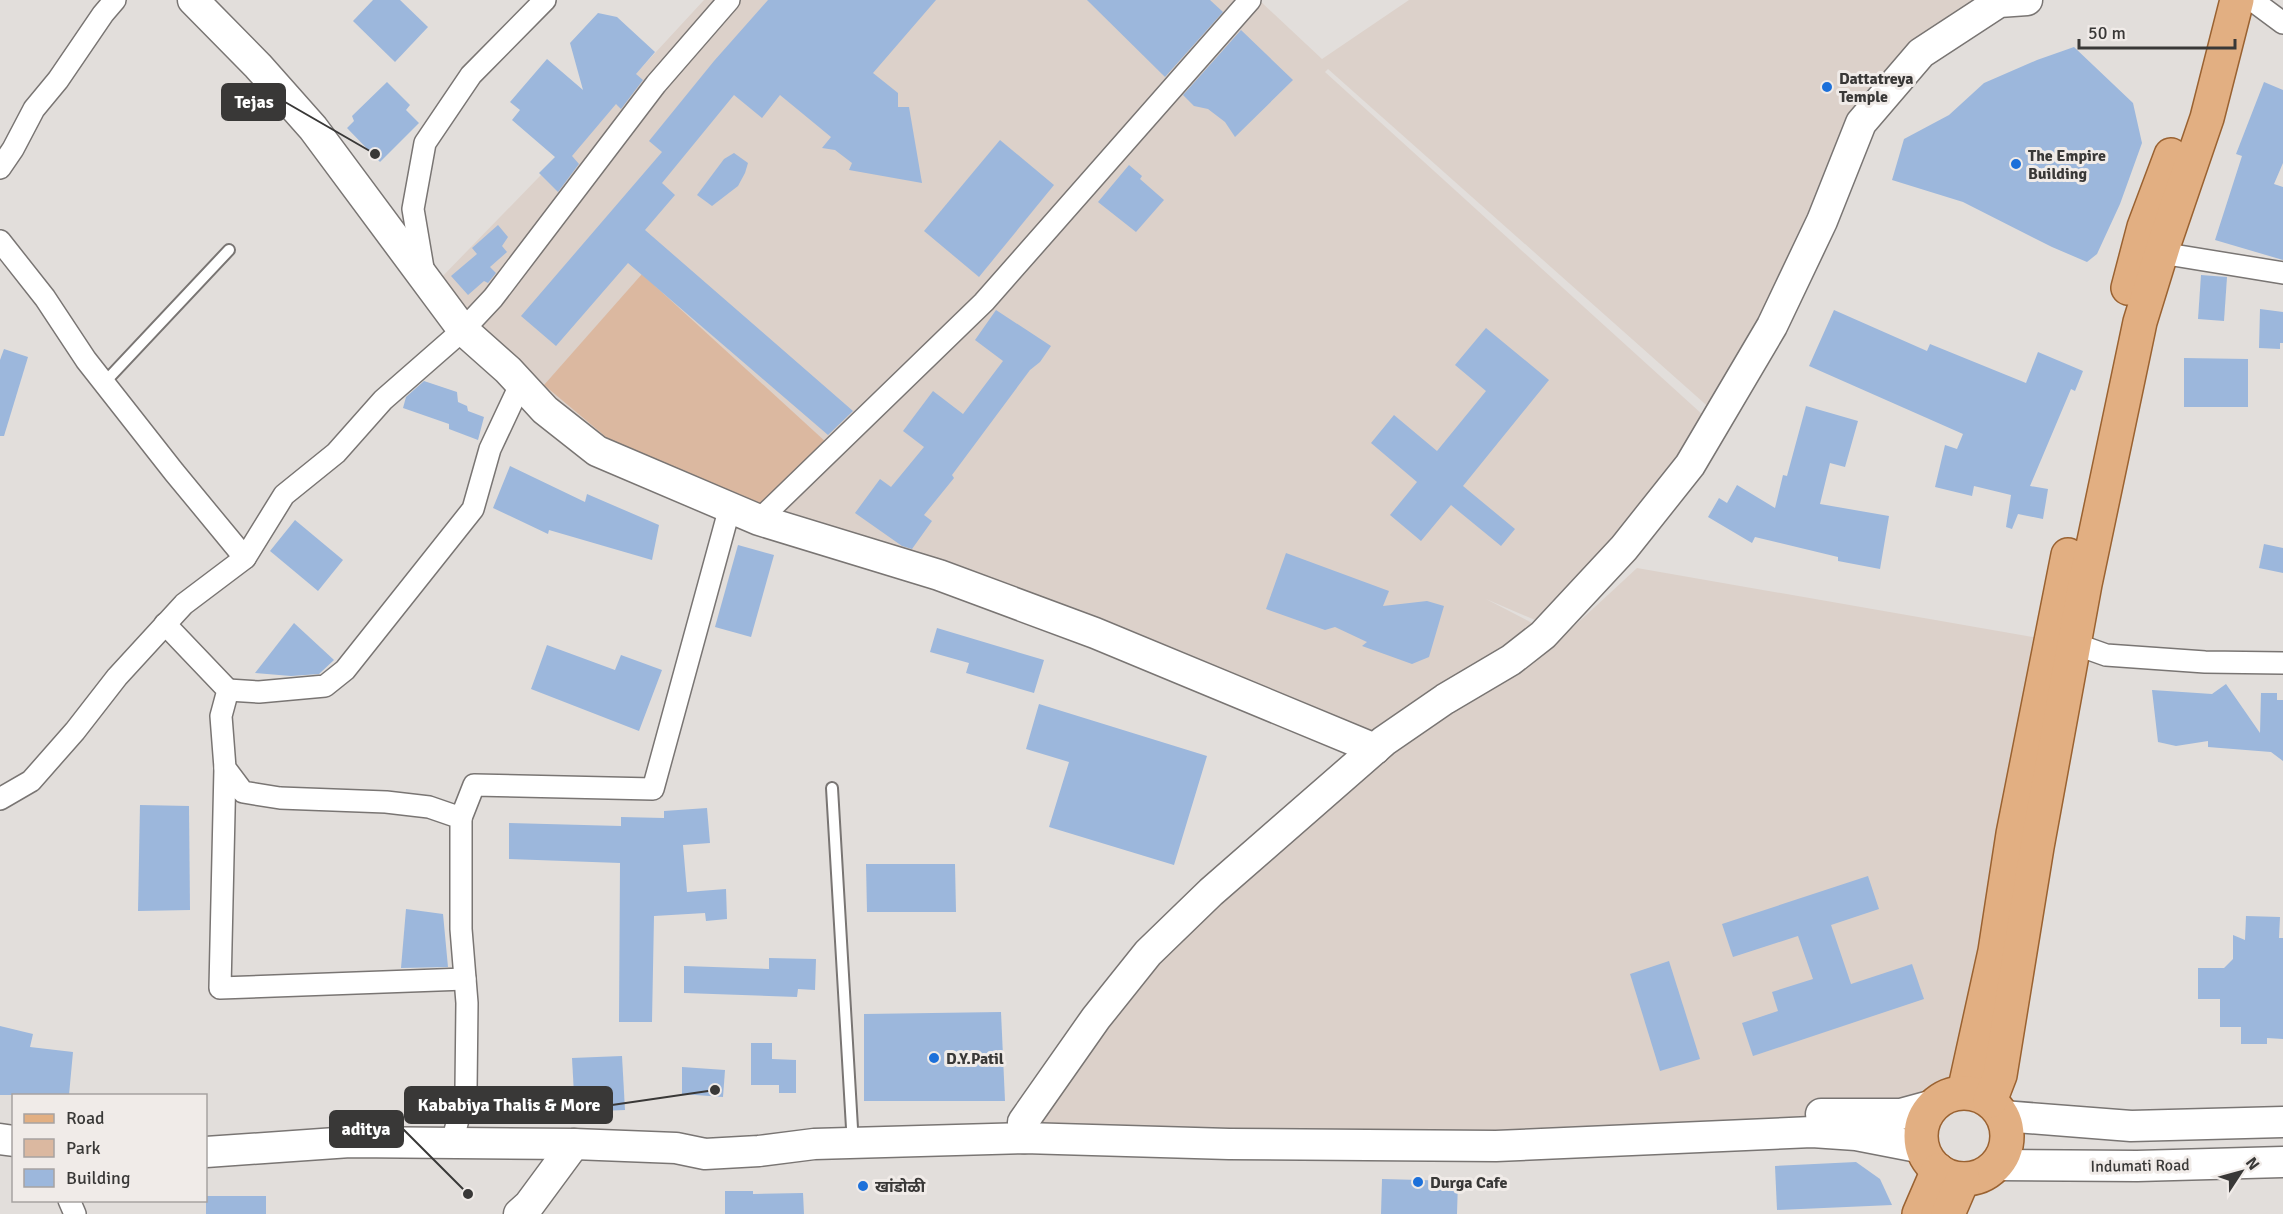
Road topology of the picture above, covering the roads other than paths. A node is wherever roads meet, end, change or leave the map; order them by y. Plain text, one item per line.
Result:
1 (115, 0) edge
2 (193, 0) edge
3 (545, 0) edge
4 (729, 0) edge
5 (1250, 0) edge
6 (2027, 0) edge
7 (2220, 0) edge
8 (2237, 0) edge
9 (2252, 0) edge
10 (2283, 23) edge
11 (0, 168) edge
12 (0, 241) edge
13 (229, 250) dead end
14 (2161, 253) junction
15 (2283, 273) edge
16 (424, 276) junction
17 (463, 330) junction
18 (104, 383) junction
19 (521, 383) junction
20 (729, 507) junction
21 (759, 520) junction
22 (245, 558) junction
23 (165, 624) junction
24 (2075, 644) junction
25 (2283, 663) edge
26 (228, 690) junction
27 (1375, 749) junction
28 (225, 768) junction
29 (832, 788) dead end
30 (0, 799) edge
31 (461, 818) junction
32 (465, 979) junction
33 (1986, 1103) junction
34 (1934, 1105) junction
35 (2283, 1122) edge
36 (852, 1128) junction
37 (1024, 1130) junction
38 (452, 1142) junction
39 (574, 1144) junction
40 (676, 1148) junction
41 (207, 1152) edge
42 (2283, 1162) edge
43 (1996, 1165) junction
44 (1941, 1166) junction
45 (519, 1214) edge
46 (1919, 1214) edge
47 (1948, 1214) edge

1 - 11 street
2 - 16 main road
3 - 16 street
4 - 17 street
5 - 21 street
6 - 27 main road
7 - 33 main road
8 - 14 main road
9 - 10 street
12 - 18 street
13 - 18 lane
14 - 15 street
14 - 24 main road
16 - 17 main road
17 - 19 main road
17 - 22 street
18 - 22 street
19 - 20 main road
19 - 26 street
20 - 21 main road
20 - 31 street
21 - 27 main road
22 - 23 street
23 - 26 street
23 - 30 street
24 - 25 street
24 - 33 main road
26 - 28 street
27 - 37 main road
28 - 31 street
28 - 32 street
29 - 36 lane
31 - 32 street
32 - 38 street
33 - 34 main road
33 - 35 main road
33 - 43 main road
34 - 37 main road
34 - 44 main road
36 - 37 main road
36 - 40 main road
37 - 40 main road
37 - 44 main road
38 - 39 main road
38 - 41 main road
39 - 40 main road
39 - 45 main road
42 - 43 main road, Indumati Road
43 - 44 main road
44 - 46 main road
44 - 47 main road

